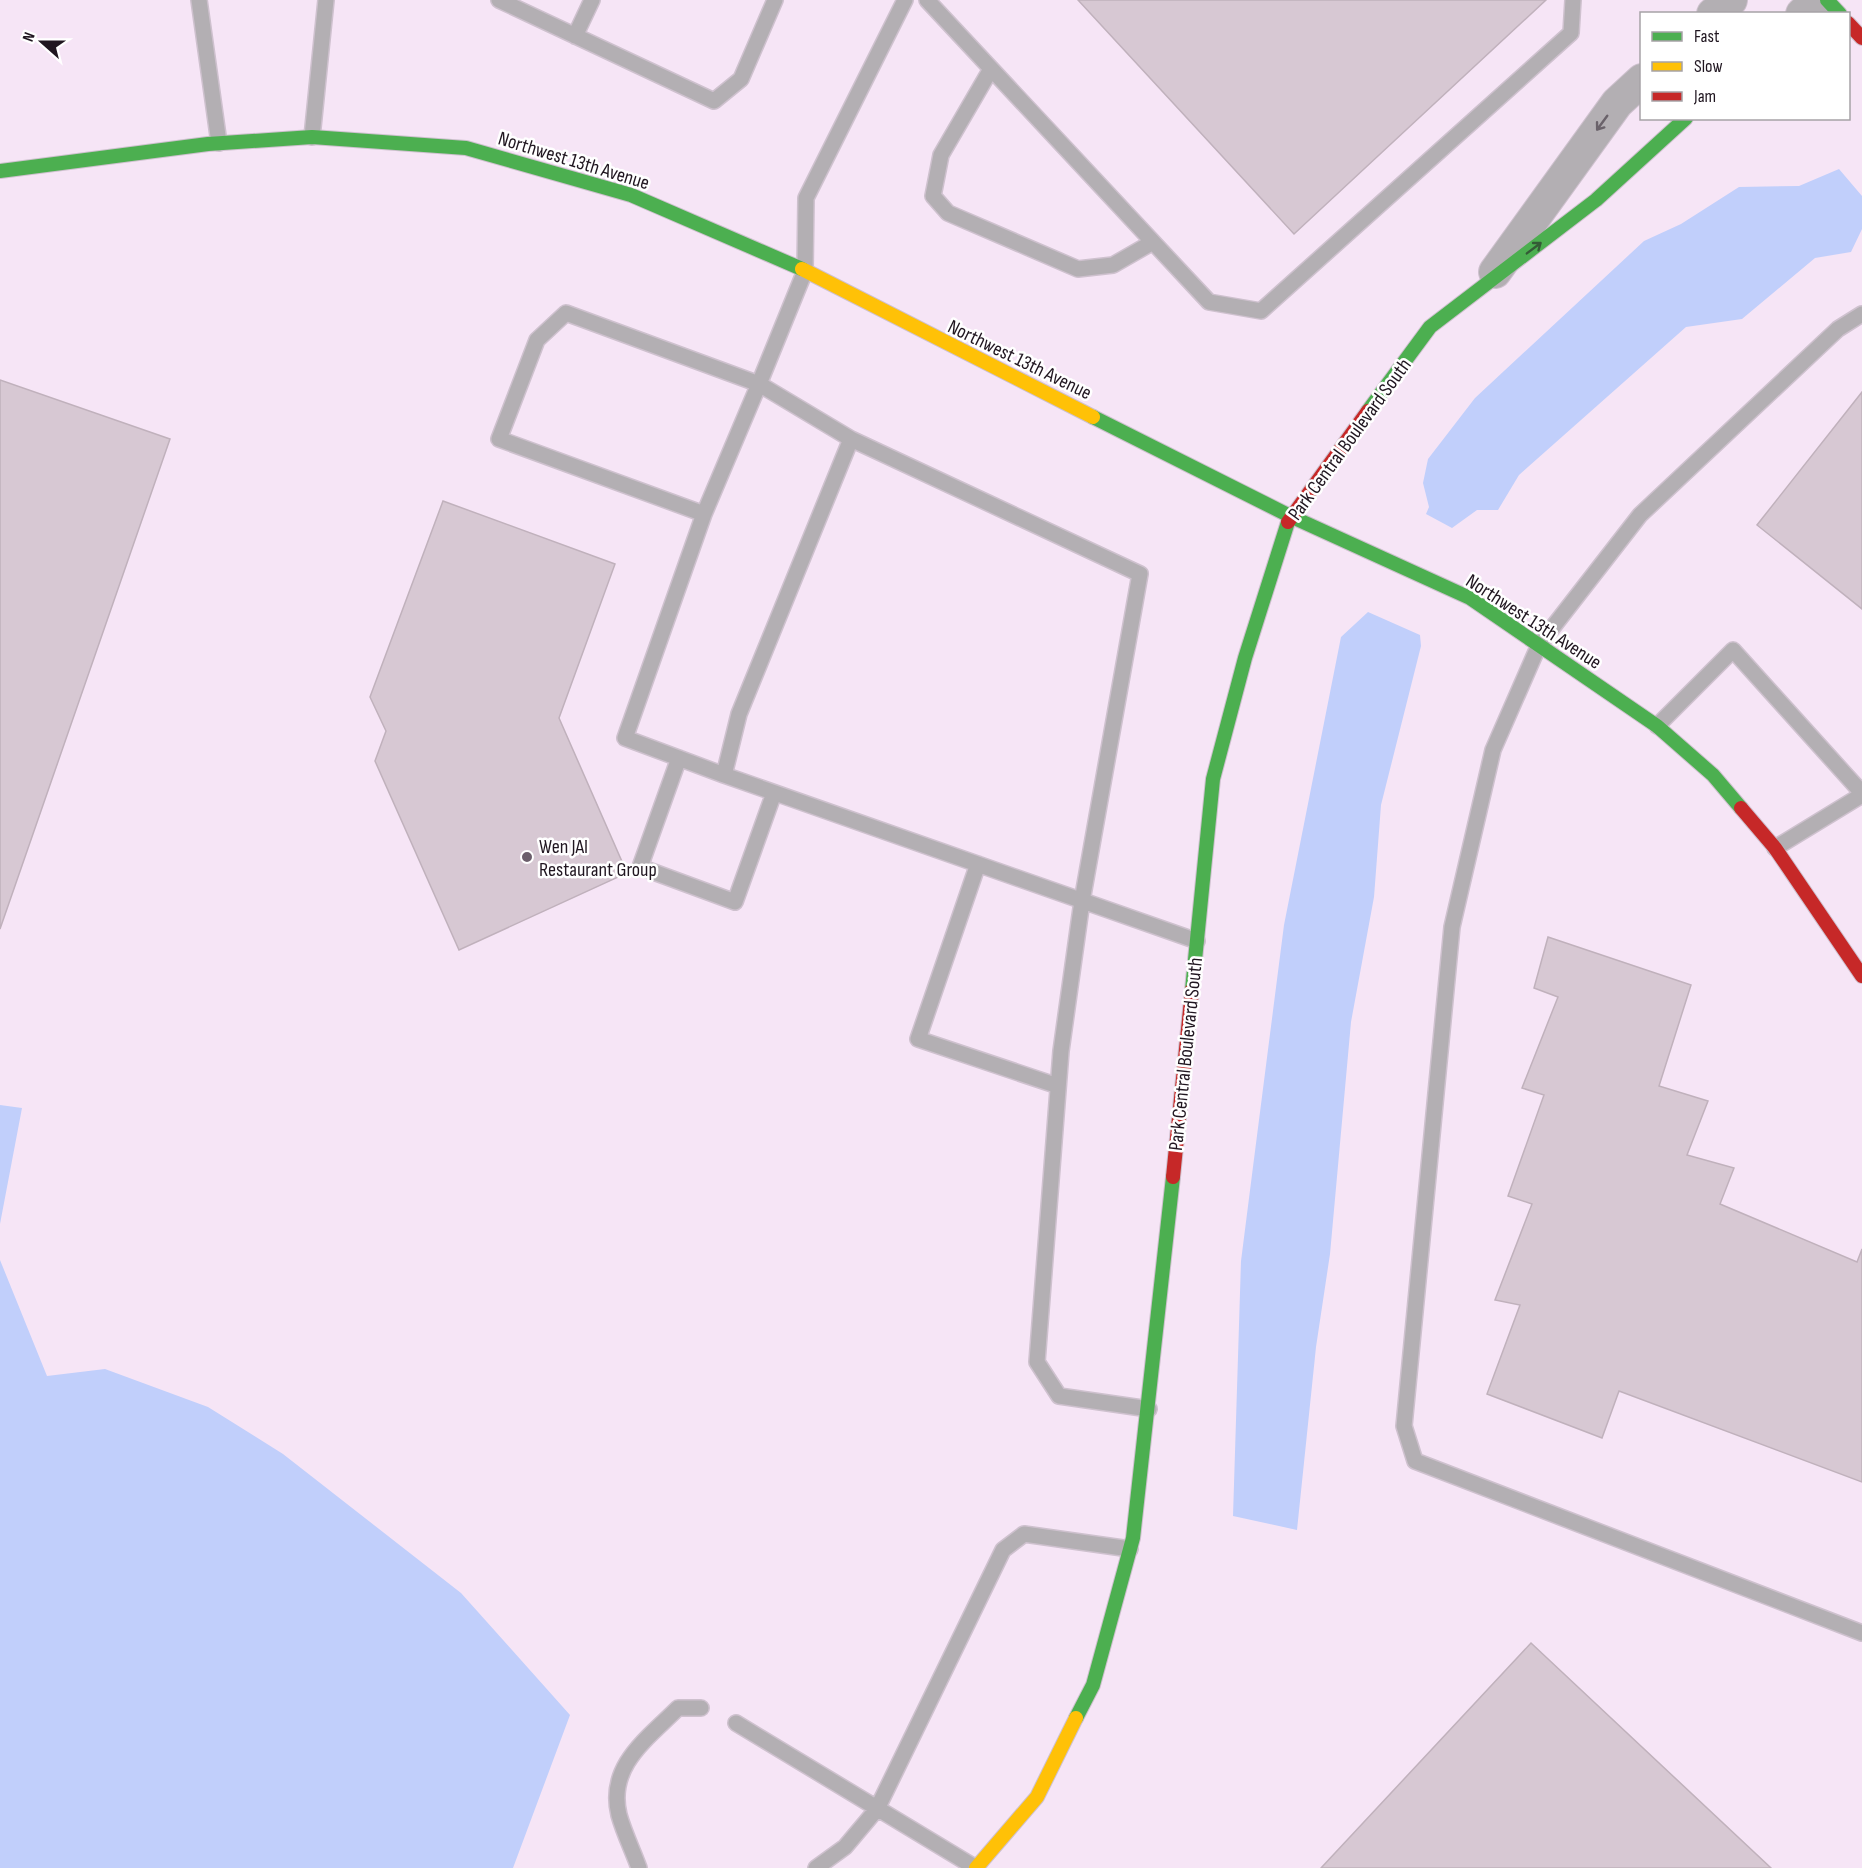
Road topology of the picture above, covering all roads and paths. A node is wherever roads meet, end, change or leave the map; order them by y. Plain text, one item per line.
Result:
1 (199, 0) edge
2 (326, 0) edge
3 (499, 0) edge
4 (592, 0) edge
5 (775, 0) edge
6 (905, 0) edge
7 (927, 0) edge
8 (1573, 0) edge
9 (1731, 0) edge
10 (1816, 0) edge
11 (1827, 0) edge
12 (1716, 12) edge
13 (1804, 12) edge
14 (1838, 12) edge
15 (1850, 25) edge
16 (575, 36) junction
17 (1862, 38) edge
18 (991, 69) junction
19 (1640, 81) edge
20 (1684, 120) edge
21 (312, 137) junction
22 (219, 143) junction
23 (0, 171) edge
24 (1153, 242) junction
25 (805, 271) junction
26 (1487, 284) junction
27 (1862, 314) edge
28 (759, 384) junction
29 (851, 439) junction
30 (704, 514) junction
31 (1290, 516) junction
32 (1539, 645) junction
33 (1657, 726) junction
34 (679, 758) junction
35 (724, 775) junction
36 (774, 793) junction
37 (1862, 794) edge
38 (1775, 848) junction
39 (978, 864) junction
40 (1082, 901) junction
41 (1197, 941) junction
42 (1862, 977) edge
43 (1058, 1086) junction
44 (1149, 1409) junction
45 (1130, 1549) junction
46 (1862, 1633) edge
47 (700, 1708) dead end
48 (736, 1723) dead end
49 (877, 1809) junction
50 (639, 1868) edge
51 (816, 1868) edge
52 (976, 1868) edge

1 - 22 lane
2 - 21 lane
3 - 16 lane
4 - 16 lane
5 - 16 lane
6 - 25 lane
7 - 18 lane
8 - 24 lane
9 - 12 street
10 - 13 street
11 - 14 street
15 - 17 street
18 - 24 lane
18 - 24 lane
19 -> 26 street, Park Central Boulevard South
26 -> 20 street, Park Central Boulevard South
21 - 22 street, Northwest 13th Avenue
21 - 25 street, Northwest 13th Avenue
22 - 23 street, Northwest 13th Avenue
25 - 28 lane
25 - 31 street, Northwest 13th Avenue
26 - 31 street, Park Central Boulevard South
27 - 32 lane
28 - 29 lane
28 - 30 lane
28 - 30 lane
29 - 35 lane
29 - 40 lane
30 - 34 lane
31 - 32 street, Northwest 13th Avenue
31 - 41 street, Park Central Boulevard South
32 - 33 street, Northwest 13th Avenue
32 - 46 lane
33 - 37 lane
33 - 38 street, Northwest 13th Avenue
34 - 35 lane
34 - 36 lane
35 - 36 lane
36 - 39 lane
37 - 38 lane
38 - 42 street, Northwest 13th Avenue
39 - 40 lane
39 - 43 lane
40 - 41 lane
40 - 43 lane
41 - 44 street, Park Central Boulevard South
43 - 44 lane
44 - 45 street, Park Central Boulevard South
45 - 49 lane
45 - 52 street, Park Central Boulevard South
47 - 50 lane
48 - 49 lane
49 - 51 lane
49 - 52 lane

